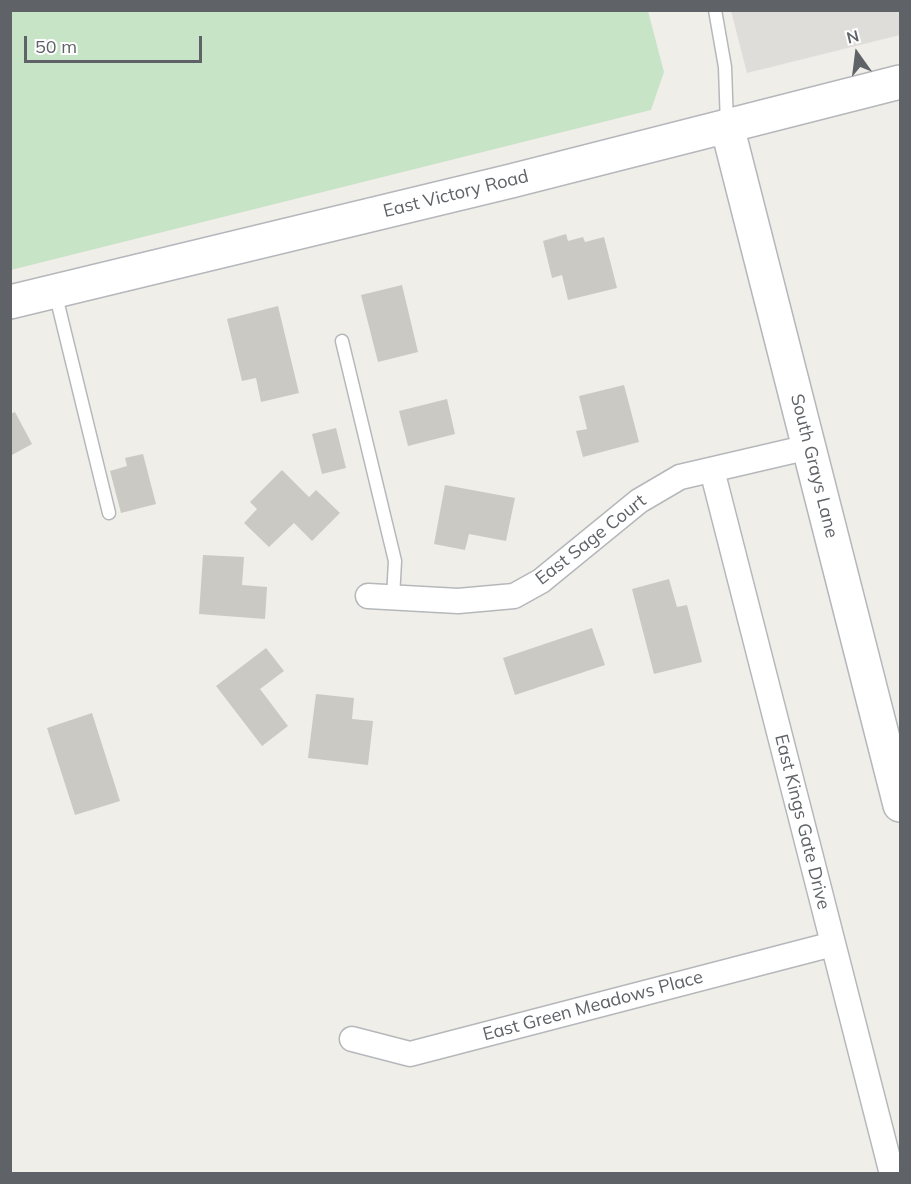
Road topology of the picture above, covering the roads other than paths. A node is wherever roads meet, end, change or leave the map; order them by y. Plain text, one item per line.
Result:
1 (715, 10) edge
2 (900, 82) edge
3 (727, 126) junction
4 (55, 291) junction
5 (10, 302) edge
6 (342, 341) dead end
7 (809, 447) junction
8 (712, 470) junction
9 (110, 513) dead end
10 (368, 596) dead end
11 (393, 598) junction
12 (900, 806) edge
13 (833, 944) junction
14 (352, 1040) dead end
15 (892, 1173) edge

1 - 3 lane
2 - 3 street, East Victory Road
3 - 4 street, East Victory Road
3 - 7 street, South Grays Lane
4 - 5 street, East Victory Road
4 - 9 lane
6 - 11 lane
7 - 8 street, East Sage Court
7 - 12 street, South Grays Lane
8 - 11 street, East Sage Court
8 - 13 street, East Kings Gate Drive
10 - 11 street, East Sage Court
13 - 14 street, East Green Meadows Place
13 - 15 street, East Kings Gate Drive

